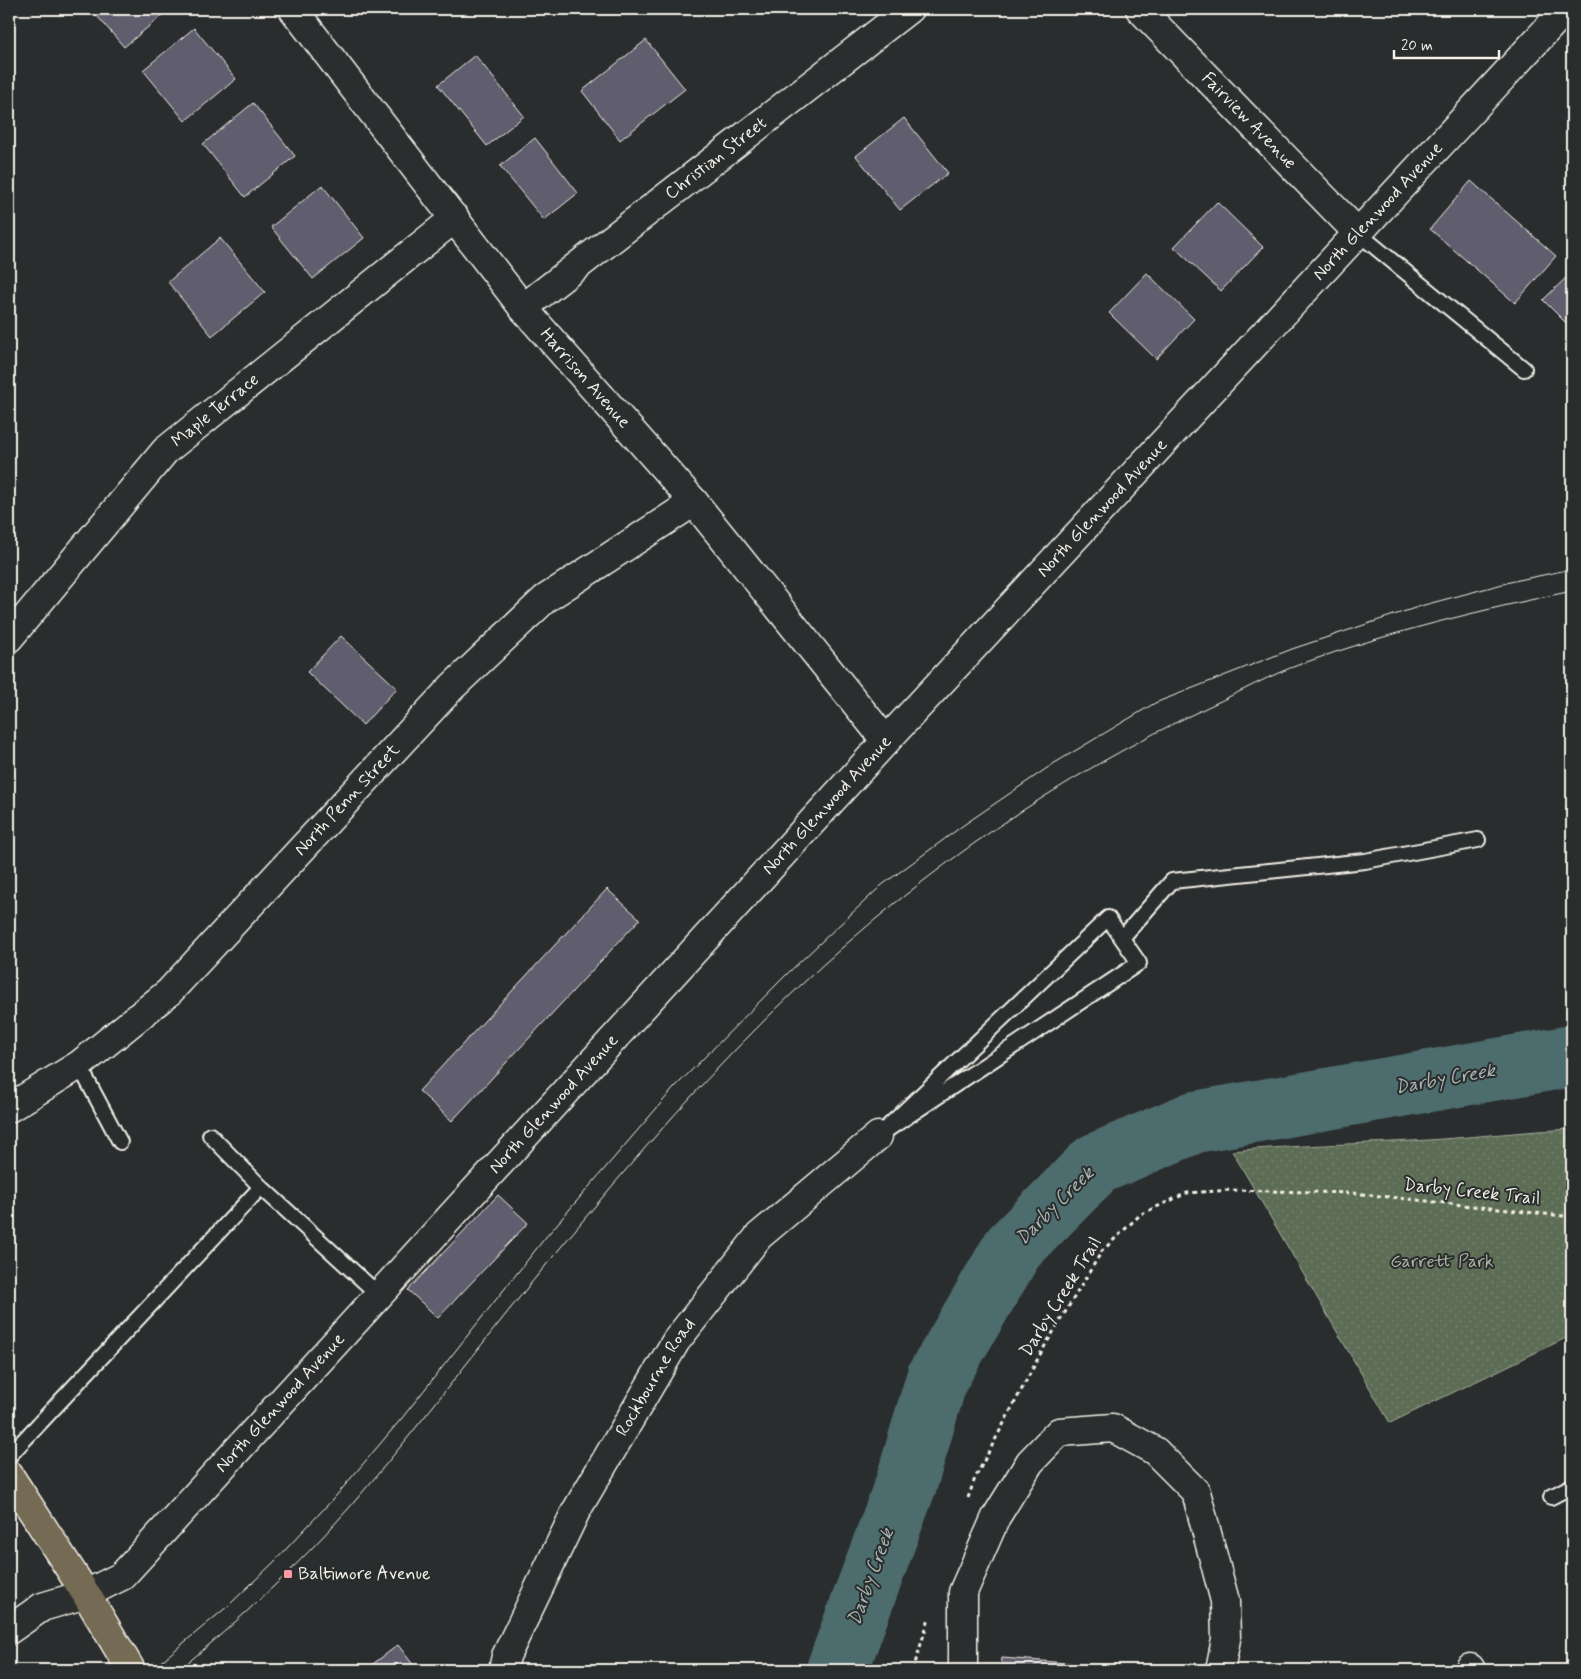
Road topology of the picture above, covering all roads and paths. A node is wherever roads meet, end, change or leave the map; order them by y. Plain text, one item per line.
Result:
1 (293, 9) edge
2 (909, 9) edge
3 (1140, 9) edge
4 (1566, 9) edge
5 (455, 218) junction
6 (1358, 233) junction
7 (523, 308) junction
8 (1524, 369) dead end
9 (694, 502) junction
10 (9, 638) edge
11 (886, 741) junction
12 (1478, 840) dead end
13 (1122, 938) junction
14 (79, 1065) junction
15 (9, 1108) edge
16 (210, 1134) dead end
17 (878, 1136) junction
18 (120, 1142) dead end
19 (261, 1187) junction
20 (1572, 1217) edge
21 (379, 1295) junction
22 (9, 1456) edge
23 (9, 1475) edge
24 (1572, 1486) edge
25 (1551, 1497) dead end
26 (966, 1505) dead end
27 (86, 1594) junction
28 (930, 1615) dead end
29 (9, 1630) edge
30 (131, 1670) edge
31 (503, 1670) edge
32 (913, 1670) edge
33 (963, 1670) edge
34 (1220, 1670) edge

1 - 5 street, Harrison Avenue
2 - 7 street, Christian Street
3 - 6 street, Fairview Avenue
4 - 6 street, North Glenwood Avenue
5 - 7 street, Harrison Avenue
5 - 10 street, Maple Terrace
6 - 8 lane
6 - 11 street, North Glenwood Avenue
7 - 9 street, Harrison Avenue
9 - 11 street, Harrison Avenue
9 - 14 street, North Penn Street
11 - 21 street, North Glenwood Avenue
12 - 13 lane
13 - 17 lane
13 - 17 lane
14 - 15 street, North Penn Street
14 - 18 lane
16 - 19 lane
17 - 31 street, Rockbourne Road
19 - 21 lane
19 - 22 lane
20 - 26 path, Darby Creek Trail
21 - 27 street, North Glenwood Avenue
23 - 27 main road
24 - 25 lane
27 - 29 street, North Glenwood Avenue
27 - 30 main road
28 - 32 path
33 - 34 street

